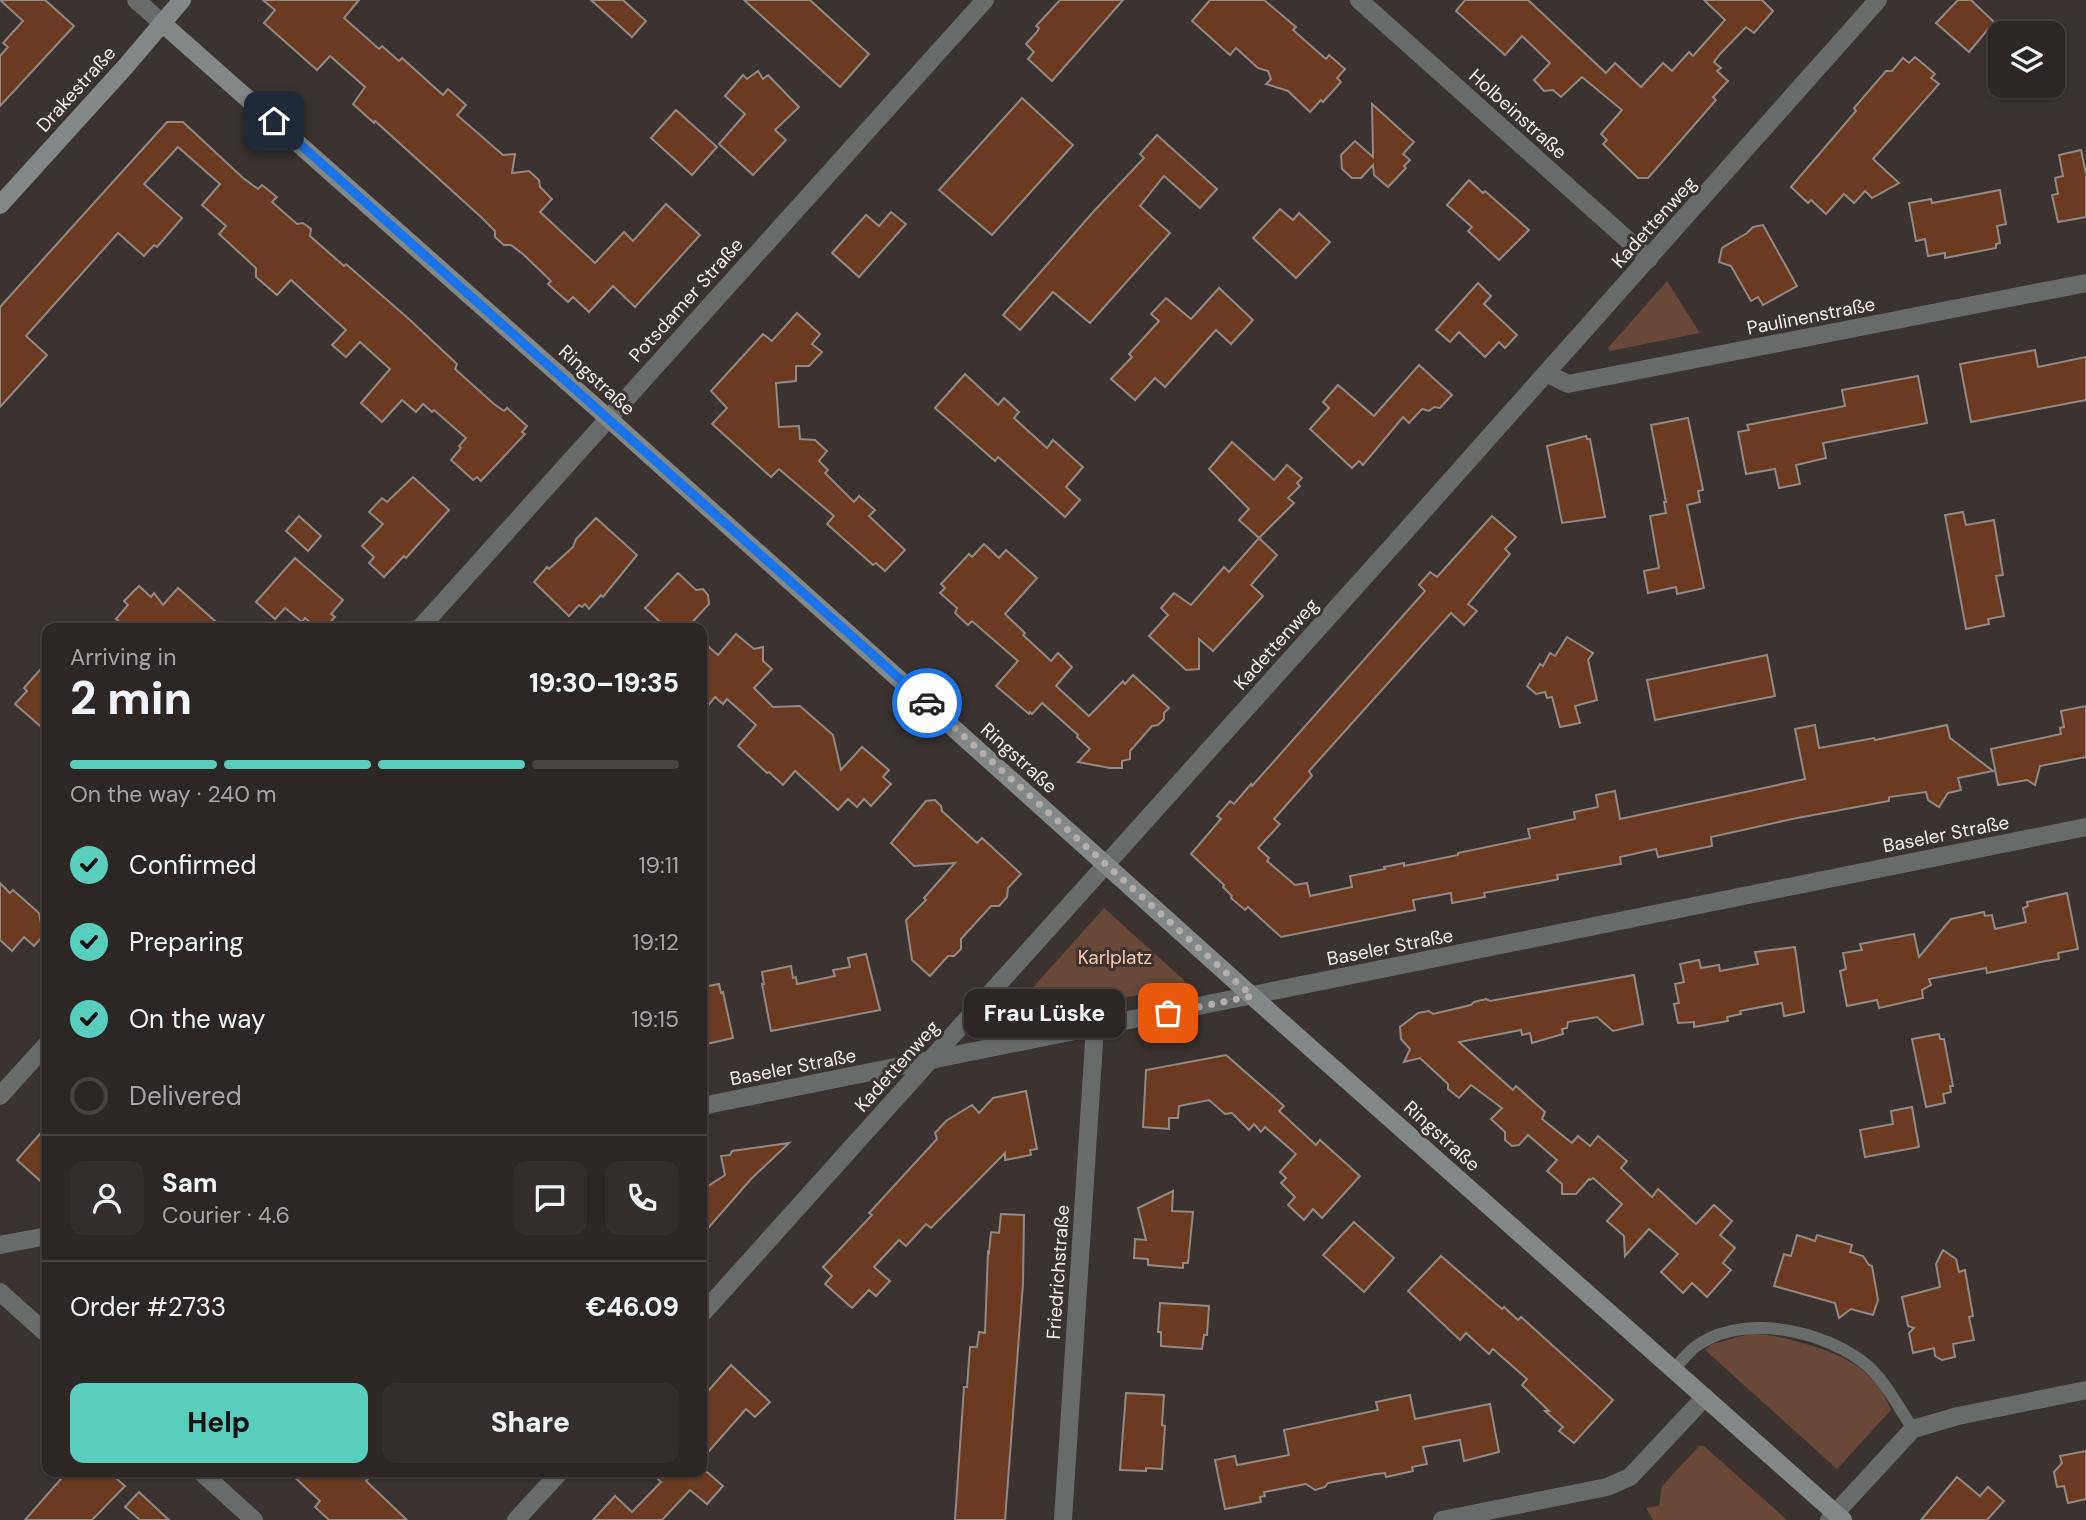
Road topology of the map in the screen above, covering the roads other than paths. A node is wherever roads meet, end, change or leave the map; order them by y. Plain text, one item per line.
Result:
1 (136, 0) edge
2 (182, 0) edge
3 (985, 0) edge
4 (1359, 0) edge
5 (1878, 0) edge
6 (162, 23) junction
7 (0, 205) edge
8 (1649, 259) junction
9 (2086, 283) edge
10 (1546, 373) junction
11 (608, 418) junction
12 (424, 623) edge
13 (2086, 827) edge
14 (1106, 864) junction
15 (1252, 996) junction
16 (1095, 1027) junction
17 (42, 1050) edge
18 (929, 1061) junction
19 (0, 1097) edge
20 (707, 1105) edge
21 (42, 1237) edge
22 (0, 1245) edge
23 (0, 1292) edge
24 (707, 1308) edge
25 (42, 1330) edge
26 (1674, 1369) junction
27 (2086, 1390) edge
28 (1705, 1397) junction
29 (1913, 1429) junction
30 (207, 1477) edge
31 (555, 1477) edge
32 (1836, 1518) edge
33 (254, 1520) edge
34 (516, 1520) edge
35 (1063, 1520) edge
36 (1443, 1520) edge

1 - 6 street, Ringstraße
2 - 6 street, Drakestraße
3 - 11 street, Potsdamer Straße
4 - 8 street, Holbeinstraße
5 - 8 street, Kadettenweg
6 - 7 street, Drakestraße
6 - 11 street, Ringstraße
8 - 10 street, Kadettenweg
9 - 10 street, Paulinenstraße
10 - 14 street, Kadettenweg
11 - 12 street, Potsdamer Straße
11 - 14 street, Ringstraße
13 - 15 street, Baseler Straße
14 - 15 street, Ringstraße
14 - 18 street, Kadettenweg
15 - 16 street, Baseler Straße
15 - 26 street, Ringstraße
16 - 18 street, Baseler Straße
16 - 35 street, Friedrichstraße
17 - 19 street
18 - 20 street, Baseler Straße
18 - 24 street, Kadettenweg
21 - 22 street
23 - 25 street
26 - 28 street, Ringstraße
26 - 29 lane
27 - 29 street
28 - 32 street, Ringstraße
28 - 36 street
29 - 32 street
30 - 33 street
31 - 34 street

